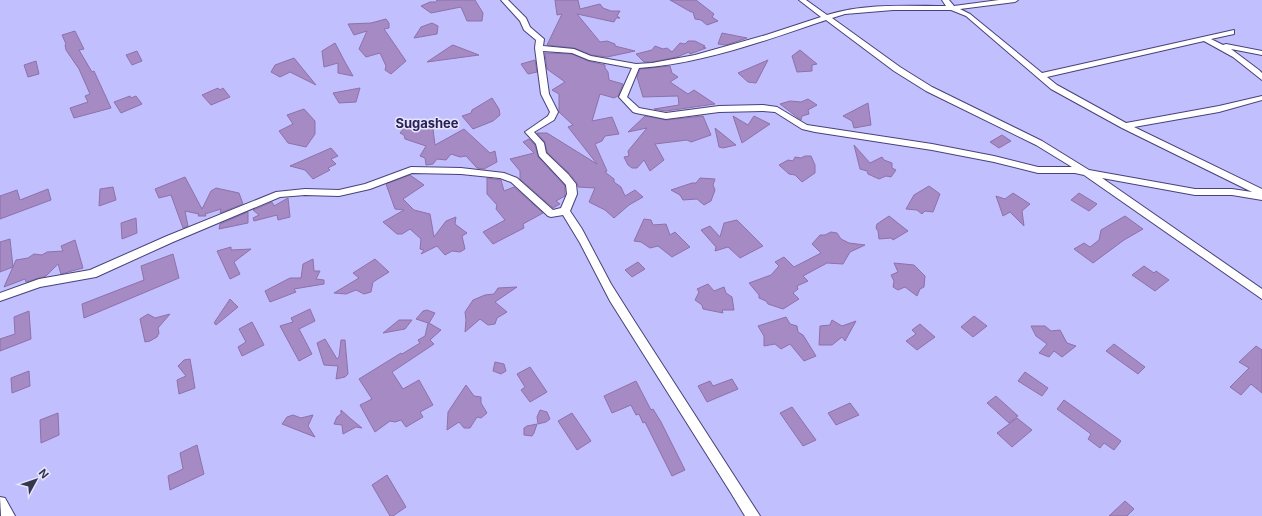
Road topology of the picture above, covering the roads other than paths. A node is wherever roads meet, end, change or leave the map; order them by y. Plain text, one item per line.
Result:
1 (504, 0) edge
2 (802, 0) edge
3 (945, 0) edge
4 (1015, 0) edge
5 (952, 8) junction
6 (825, 17) junction
7 (1230, 32) dead end
8 (1205, 39) junction
9 (1218, 45) junction
10 (539, 48) junction
11 (1262, 53) edge
12 (1262, 57) edge
13 (1243, 61) junction
14 (636, 66) junction
15 (1040, 76) junction
16 (1262, 78) edge
17 (1262, 98) edge
18 (1125, 126) junction
19 (1085, 171) junction
20 (1262, 193) edge
21 (1262, 197) edge
22 (565, 211) junction
23 (1262, 295) edge
24 (0, 297) edge
25 (0, 503) edge
26 (8, 516) edge
27 (753, 516) edge

1 - 10 street
2 - 6 street
3 - 5 street
4 - 5 street
5 - 6 street
5 - 15 street
6 - 14 street
6 - 19 street
7 - 8 street
8 - 9 street
8 - 15 street
9 - 11 street
9 - 13 street
10 - 14 street
10 - 22 street
12 - 13 street
13 - 16 street
14 - 19 street
15 - 18 street
17 - 18 street
18 - 20 street
19 - 21 street
19 - 23 street
22 - 24 street
22 - 27 street
25 - 26 street

